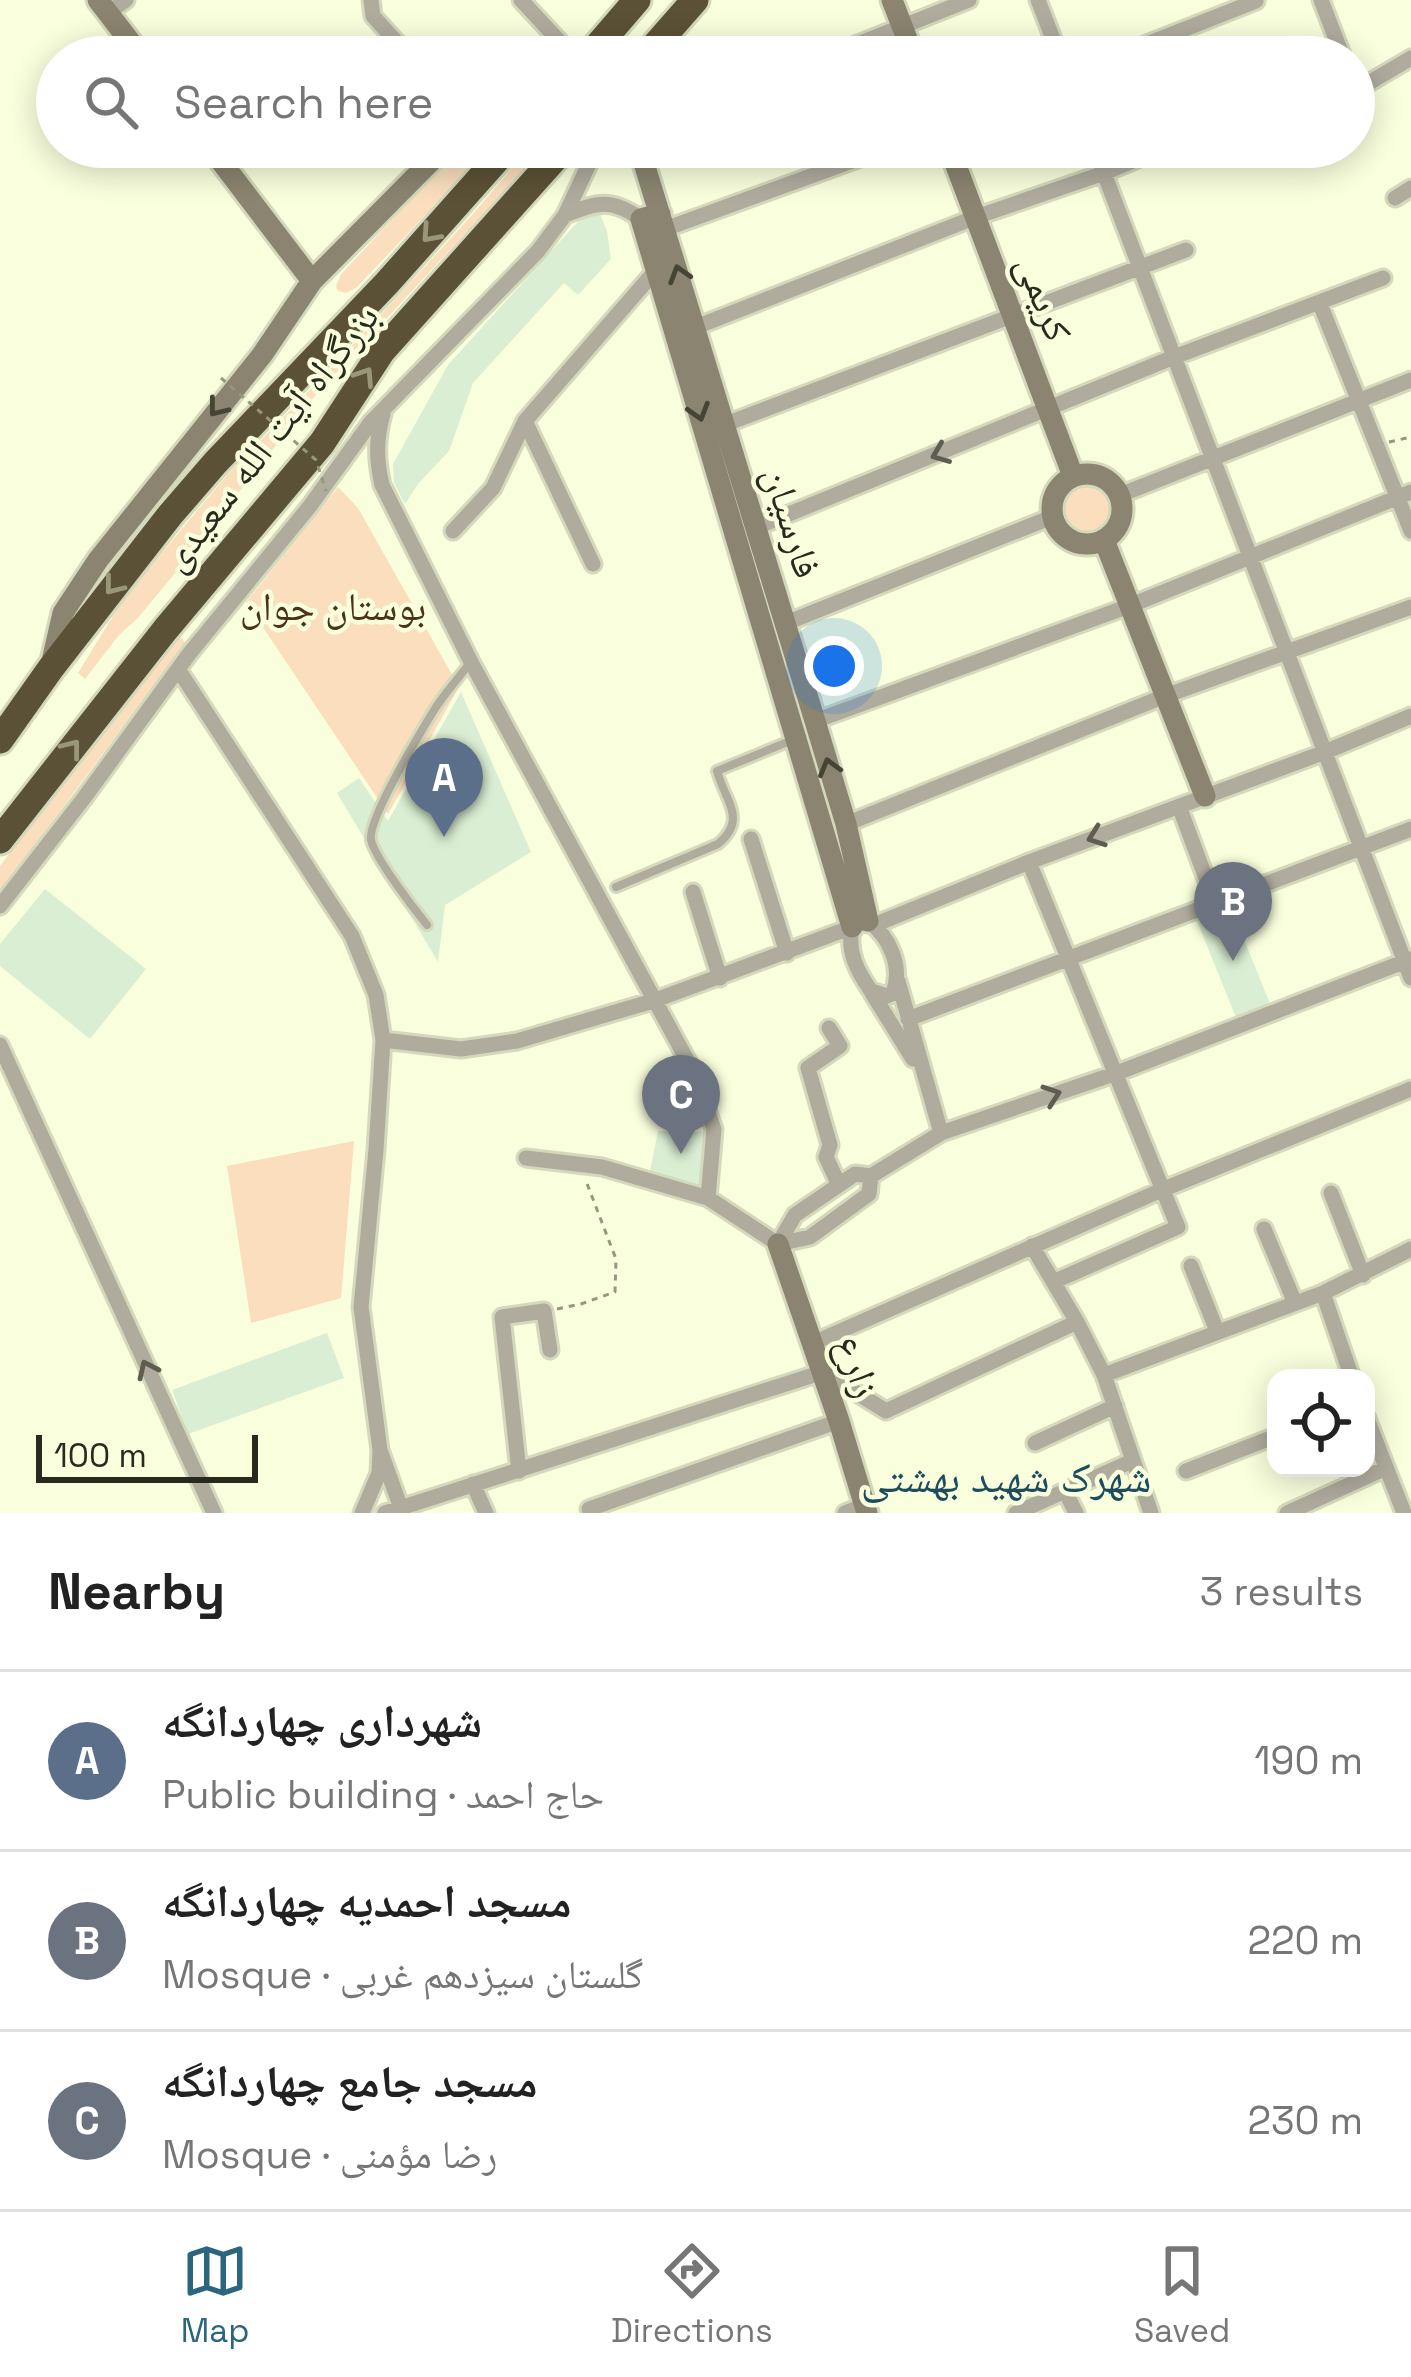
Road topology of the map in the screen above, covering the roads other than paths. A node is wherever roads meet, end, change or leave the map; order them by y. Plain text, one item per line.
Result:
1 (370, 0) edge
2 (520, 0) edge
3 (638, 0) edge
4 (695, 0) edge
5 (892, 0) edge
6 (969, 0) edge
7 (1038, 0) edge
8 (1321, 0) edge
9 (1256, 1) edge
10 (111, 4) edge
11 (902, 25) junction
12 (130, 36) edge
13 (391, 36) edge
14 (554, 36) edge
15 (606, 36) edge
16 (663, 36) edge
17 (875, 36) edge
18 (906, 36) edge
19 (1052, 36) edge
20 (1167, 36) edge
21 (1335, 36) edge
22 (1411, 58) edge
23 (1375, 79) edge
24 (226, 168) edge
25 (424, 168) edge
26 (489, 168) edge
27 (546, 168) edge
28 (587, 168) edge
29 (644, 168) edge
30 (824, 168) edge
31 (957, 168) edge
32 (1102, 168) edge
33 (1114, 168) edge
34 (1104, 172) junction
35 (1411, 188) edge
36 (1395, 198) dead end
37 (565, 214) junction
38 (976, 217) junction
39 (655, 221) junction
40 (1186, 250) dead end
41 (1140, 267) junction
42 (657, 269) junction
43 (1383, 278) dead end
44 (312, 281) junction
45 (1320, 304) junction
46 (1014, 316) junction
47 (696, 327) junction
48 (1174, 357) junction
49 (1411, 380) edge
50 (1360, 401) junction
51 (385, 408) junction
52 (1048, 410) junction
53 (525, 421) junction
54 (371, 422) junction
55 (726, 424) junction
56 (322, 443) junction
57 (1213, 458) junction
58 (1072, 476) junction
59 (1120, 495) junction
60 (1404, 495) edge
61 (1052, 517) junction
62 (757, 527) junction
63 (453, 531) dead end
64 (1411, 531) edge
65 (1104, 541) junction
66 (1251, 557) junction
67 (593, 564) dead end
68 (1129, 606) junction
69 (1411, 607) edge
70 (785, 622) junction
71 (1286, 651) junction
72 (471, 662) junction
73 (51, 668) junction
74 (178, 669) junction
75 (1165, 696) junction
76 (1411, 716) edge
77 (815, 721) junction
78 (796, 738) junction
79 (0, 740) edge
80 (1324, 752) junction
81 (1205, 796) junction
82 (1179, 806) junction
83 (846, 824) junction
84 (1411, 829) edge
85 (751, 839) dead end
86 (0, 840) edge
87 (1361, 847) junction
88 (1029, 862) junction
89 (1208, 884) dead end
90 (616, 887) dead end
91 (693, 892) dead end
92 (0, 906) edge
93 (427, 926) dead end
94 (861, 930) junction
95 (787, 953) junction
96 (1069, 958) junction
97 (1408, 960) edge
98 (720, 978) junction
99 (1411, 978) edge
100 (898, 981) junction
101 (872, 991) junction
102 (653, 1001) junction
103 (908, 1019) junction
104 (830, 1028) dead end
105 (383, 1040) junction
106 (0, 1045) edge
107 (1117, 1073) junction
108 (924, 1077) junction
109 (1411, 1090) edge
110 (941, 1133) junction
111 (526, 1158) dead end
112 (871, 1176) junction
113 (839, 1185) junction
114 (1164, 1189) junction
115 (1331, 1193) dead end
116 (708, 1198) junction
117 (1264, 1228) dead end
118 (778, 1244) junction
119 (1032, 1246) junction
120 (1411, 1250) edge
121 (1191, 1266) dead end
122 (1364, 1275) junction
123 (1053, 1282) junction
124 (1323, 1293) junction
125 (1295, 1303) junction
126 (1077, 1322) junction
127 (1217, 1331) junction
128 (813, 1343) junction
129 (550, 1350) dead end
130 (1349, 1369) edge
131 (823, 1372) junction
132 (1104, 1375) junction
133 (1115, 1406) junction
134 (839, 1420) junction
135 (1375, 1439) edge
136 (1267, 1440) edge
137 (1035, 1443) dead end
138 (380, 1450) junction
139 (1132, 1461) junction
140 (1386, 1468) junction
141 (1186, 1471) dead end
142 (519, 1472) junction
143 (473, 1484) junction
144 (1065, 1491) junction
145 (589, 1509) dead end
146 (393, 1510) edge
147 (859, 1510) edge
148 (214, 1513) edge
149 (362, 1513) edge
150 (486, 1513) edge
151 (1016, 1513) edge
152 (1076, 1513) edge
153 (1151, 1513) edge
154 (1287, 1513) edge
155 (1404, 1513) edge

1 - 13 street
2 - 14 street
3 - 15 highway
4 - 16 highway
5 - 11 street
6 - 11 street
7 - 19 street
8 - 21 street
9 - 20 street
10 - 12 street
11 - 17 street
11 - 18 street
22 - 23 street
24 - 44 street
25 - 44 street
26 -> 73 highway, بزرگراه آیت الله سعیدی
56 -> 27 highway, بزرگراه آیت الله سعیدی
28 - 37 street
29 - 39 street, فارسیان
30 - 39 street
31 - 38 street, کریمی
32 - 34 street
33 - 34 street
34 - 38 street
34 - 41 street
35 - 36 street
37 - 39 street
37 - 51 street
38 - 46 street, کریمی
38 - 47 street
39 - 42 street, فارسیان
47 -> 39 street, فارسیان
40 - 41 street
41 - 46 street
41 - 48 street
42 - 53 street
42 -> 78 street, فارسیان
43 - 45 street
44 -> 73 street
45 - 48 street
45 - 50 street
46 - 52 street, کریمی
46 - 55 street
47 - 55 street, فارسیان
48 - 52 street
48 - 57 street
49 - 50 street
50 - 57 street
50 - 60 street
51 - 54 street
51 - 72 street
52 - 58 street, کریمی
52 -> 62 street
53 - 63 street
53 - 67 street
54 - 56 street
54 - 74 street
55 - 62 street, فارسیان
86 -> 56 highway, بزرگراه آیت الله سعیدی
57 - 59 street
57 - 66 street
58 - 59 street
58 - 61 street
59 - 65 street
60 - 64 street
60 - 66 street
61 - 65 street
61 - 70 street
62 - 70 street, فارسیان
65 - 68 street
66 - 68 street
66 - 71 street
68 - 75 street
68 - 77 street
69 - 71 street
70 - 77 street, فارسیان
71 - 75 street
71 - 80 street
72 - 93 lane
72 - 102 street
73 - 79 highway, بزرگراه آیت الله سعیدی
74 - 92 street
74 - 105 street
75 - 81 street
75 - 83 street
76 - 80 street
83 -> 77 street, فارسیان
78 - 90 lane
78 - 94 street, فارسیان
80 - 81 street
80 - 87 street
81 - 82 street
82 -> 88 street
82 - 89 street
83 - 94 street, فارسیان
84 - 87 street
85 - 95 street
87 - 96 street
87 - 97 street
88 - 94 street
88 - 96 street
91 - 98 street
94 - 95 street
94 - 100 street
94 - 101 street
95 - 98 street
96 - 103 street
96 - 107 street
97 - 99 street
97 - 107 street
98 - 102 street
100 - 101 street
100 - 103 street
101 - 108 street
102 - 105 street
102 - 116 street
103 - 108 street
104 - 113 street
105 - 138 street
148 -> 106 street
110 -> 107 street
107 - 114 street
108 - 110 street
109 - 114 street
110 - 112 street
111 - 116 street
112 - 113 street
112 - 118 street
113 - 118 street
114 - 119 street
114 - 123 street
115 - 122 street
116 - 118 street
117 - 125 street
118 - 128 street, زارع
119 - 123 street
119 - 128 street
120 - 122 street
121 - 127 street
122 - 124 street
123 - 126 street
124 - 125 street
124 - 130 street
125 - 127 street
126 - 131 street
126 - 132 street
127 - 132 street
128 - 131 street, زارع
129 - 142 street
131 - 134 street, زارع
131 - 142 street
132 - 133 street
133 - 137 street
133 - 139 street
134 - 145 street
134 - 147 street, زارع
135 - 140 street
136 - 141 street
138 - 146 street
138 - 149 street
139 - 144 street
139 - 153 street
140 - 154 street
140 - 155 street
142 - 143 street
143 - 146 street
143 - 150 street
144 - 151 street
144 - 152 street

